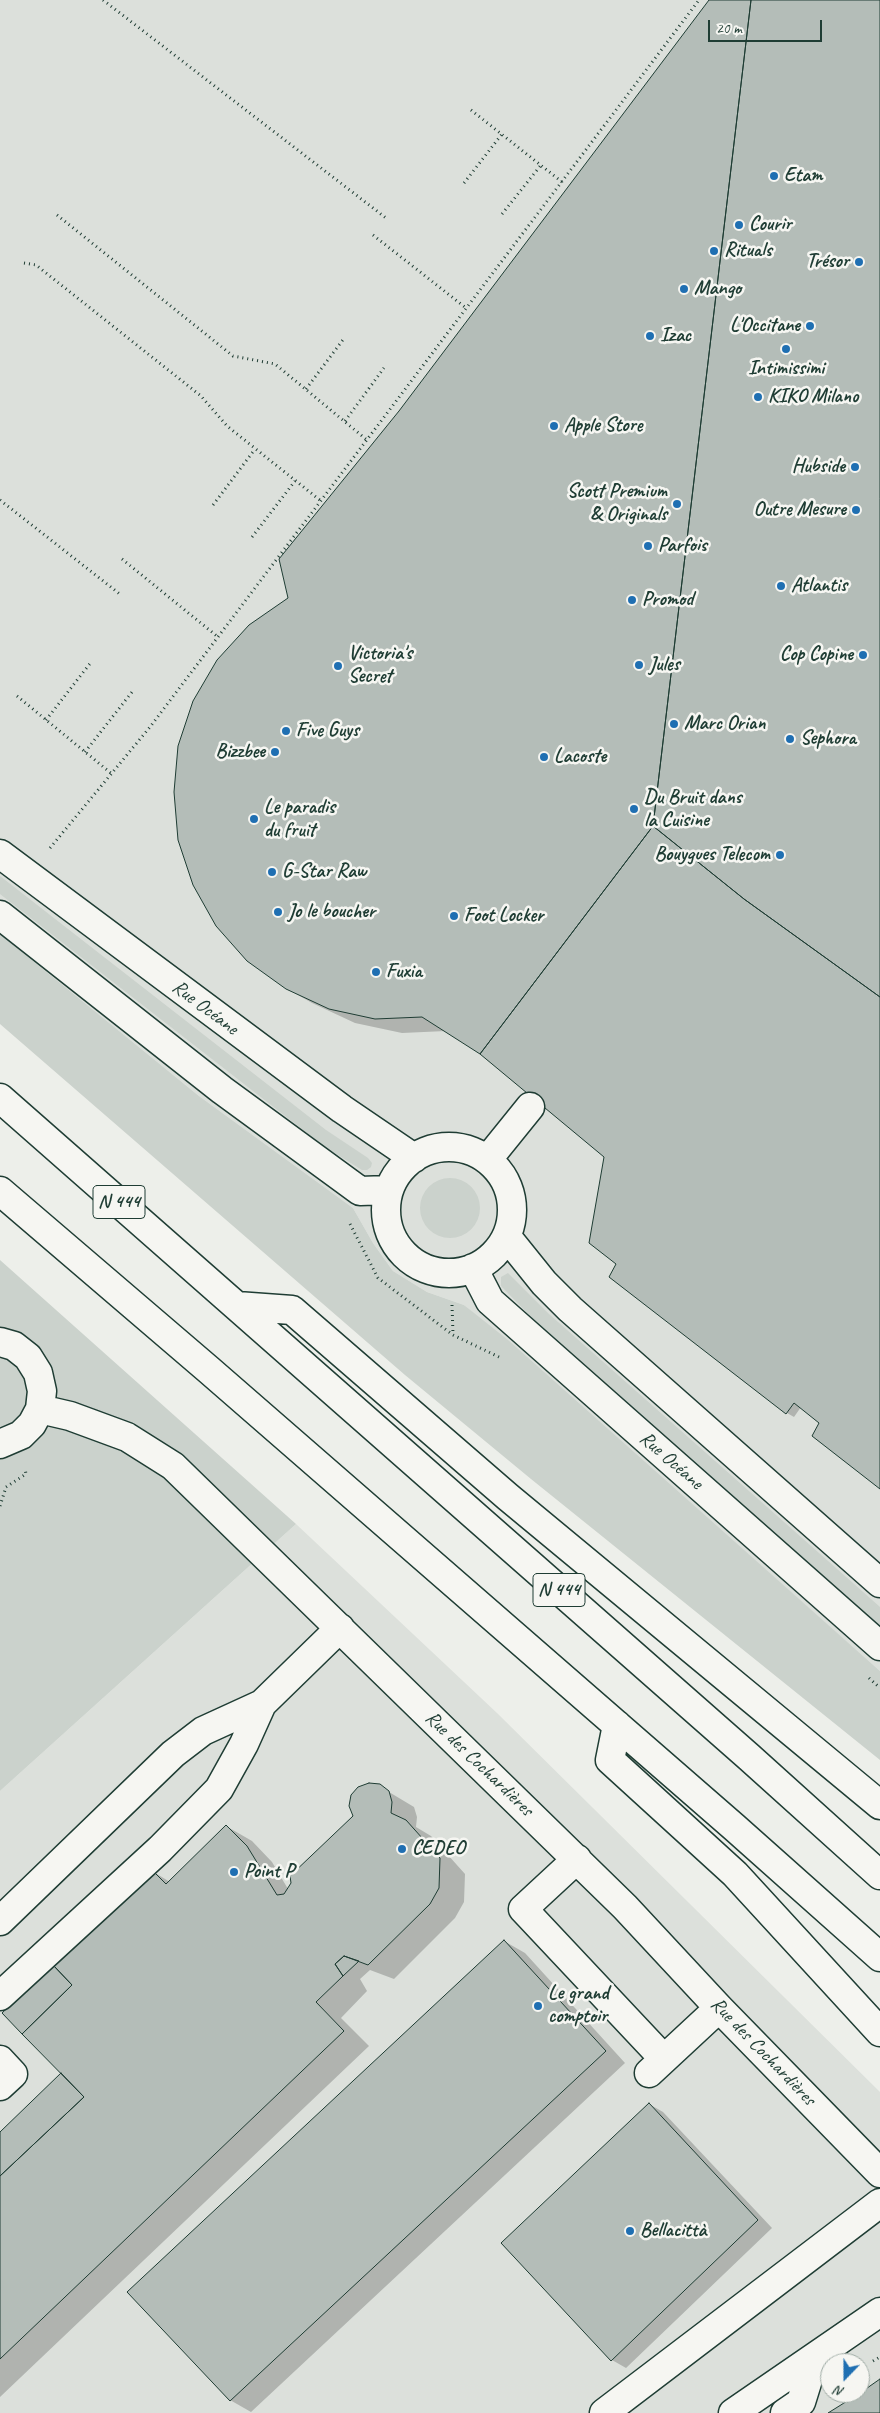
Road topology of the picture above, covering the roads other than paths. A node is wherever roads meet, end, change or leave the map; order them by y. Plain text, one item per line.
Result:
1 (0, 854) edge
2 (0, 915) edge
3 (0, 1098) edge
4 (530, 1107) dead end
5 (414, 1158) junction
6 (488, 1159) junction
7 (389, 1190) junction
8 (0, 1191) edge
9 (507, 1237) junction
10 (473, 1268) junction
11 (238, 1306) junction
12 (0, 1342) edge
13 (40, 1409) junction
14 (0, 1444) edge
15 (880, 1583) edge
16 (340, 1628) junction
17 (880, 1646) edge
18 (262, 1704) junction
19 (617, 1725) junction
20 (880, 1805) edge
21 (577, 1859) junction
22 (880, 1875) edge
23 (0, 1921) edge
24 (880, 1958) edge
25 (0, 1996) edge
26 (719, 2008) junction
27 (880, 2032) edge
28 (0, 2060) edge
29 (0, 2086) edge
30 (880, 2173) edge
31 (880, 2203) edge
32 (880, 2312) edge
33 (815, 2357) junction
34 (604, 2413) edge
35 (733, 2413) edge
36 (785, 2413) edge

1 - 5 main road, Rue Océane
2 - 7 main road
3 - 11 main road, N 444
4 - 6 main road
5 - 6 main road
5 - 7 main road
6 - 9 main road
7 - 10 main road
8 - 19 main road
9 - 10 main road
9 - 15 main road
10 - 17 main road, Rue Océane
11 - 20 main road
11 - 22 main road, N 444
12 - 13 main road
13 - 14 main road
13 - 16 main road, Rue des Cochardières
16 - 18 main road
16 - 21 main road, Rue des Cochardières
18 - 23 main road
18 - 25 main road
19 - 24 main road
19 - 27 main road
21 - 26 main road, Rue des Cochardières
21 - 26 main road
26 - 30 main road, Rue des Cochardières
28 - 29 main road
31 - 34 main road
32 - 33 main road
33 - 35 main road
33 - 36 main road

